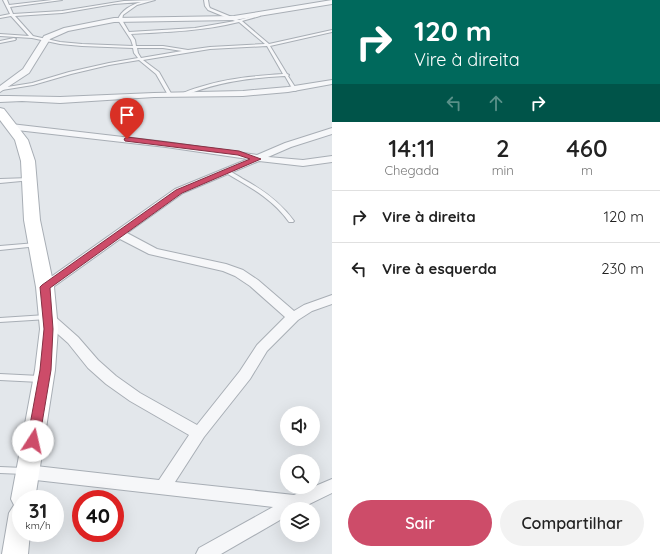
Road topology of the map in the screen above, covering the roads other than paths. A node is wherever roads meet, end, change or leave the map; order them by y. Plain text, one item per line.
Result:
1 (4, 0) edge
2 (60, 0) edge
3 (153, 0) edge
4 (206, 0) edge
5 (145, 1) junction
6 (332, 2) edge
7 (8, 5) junction
8 (0, 6) edge
9 (12, 15) junction
10 (259, 15) junction
11 (0, 16) edge
12 (234, 18) junction
13 (120, 20) junction
14 (241, 22) junction
15 (332, 31) edge
16 (129, 33) junction
17 (0, 35) edge
18 (18, 37) junction
19 (32, 38) junction
20 (44, 41) junction
21 (0, 42) edge
22 (268, 45) junction
23 (135, 47) junction
24 (188, 52) junction
25 (140, 59) junction
26 (287, 75) junction
27 (332, 82) edge
28 (1, 90) edge
29 (295, 90) junction
30 (170, 95) junction
31 (182, 95) junction
32 (0, 99) edge
33 (4, 120) edge
34 (332, 131) edge
35 (257, 159) junction
36 (332, 159) edge
37 (228, 172) junction
38 (30, 178) junction
39 (0, 181) edge
40 (291, 221) dead end
41 (120, 234) junction
42 (37, 245) junction
43 (0, 248) edge
44 (45, 287) junction
45 (332, 299) edge
46 (292, 316) junction
47 (47, 317) junction
48 (0, 320) edge
49 (0, 377) edge
50 (44, 380) junction
51 (199, 432) junction
52 (0, 470) edge
53 (27, 472) junction
54 (332, 486) edge
55 (162, 488) junction
56 (24, 490) edge
57 (296, 502) joint
58 (280, 511) edge
59 (17, 542) edge
60 (15, 554) edge
61 (205, 554) edge

1 - 7 lane
2 - 7 lane
3 - 5 lane
4 - 12 lane
5 - 9 lane
5 - 13 lane
6 - 10 street
7 - 8 lane
7 - 9 lane
9 - 11 lane
9 - 19 lane
10 - 12 street
10 - 14 lane
12 - 13 street
12 - 14 lane
13 - 16 lane
13 - 20 street
14 - 16 lane
14 - 22 lane
15 - 22 lane
16 - 23 lane
17 - 18 lane
18 - 19 lane
18 - 21 lane
19 - 20 lane
20 - 23 lane
20 - 28 street
22 - 24 lane
22 - 26 lane
23 - 24 lane
23 - 25 lane
24 - 25 lane
25 - 28 lane
25 - 30 lane
26 - 29 lane
26 - 31 lane
27 - 29 street
29 - 31 street
30 - 31 street
30 - 32 street
33 - 35 street
33 - 38 street
34 - 35 street
35 - 36 street
35 - 37 street
37 - 40 lane
37 - 41 street
38 - 39 lane
38 - 42 street
41 - 44 street
41 - 46 street
42 - 43 lane
42 - 44 street
44 - 47 street
45 - 46 street
46 - 51 street
47 - 48 lane
47 - 50 street
47 - 51 street
49 - 50 lane
50 - 53 street
51 - 55 street
52 - 53 lane
53 - 55 street
53 - 56 street
54 - 57 street
55 - 57 street
58 - 61 street
59 - 60 street

